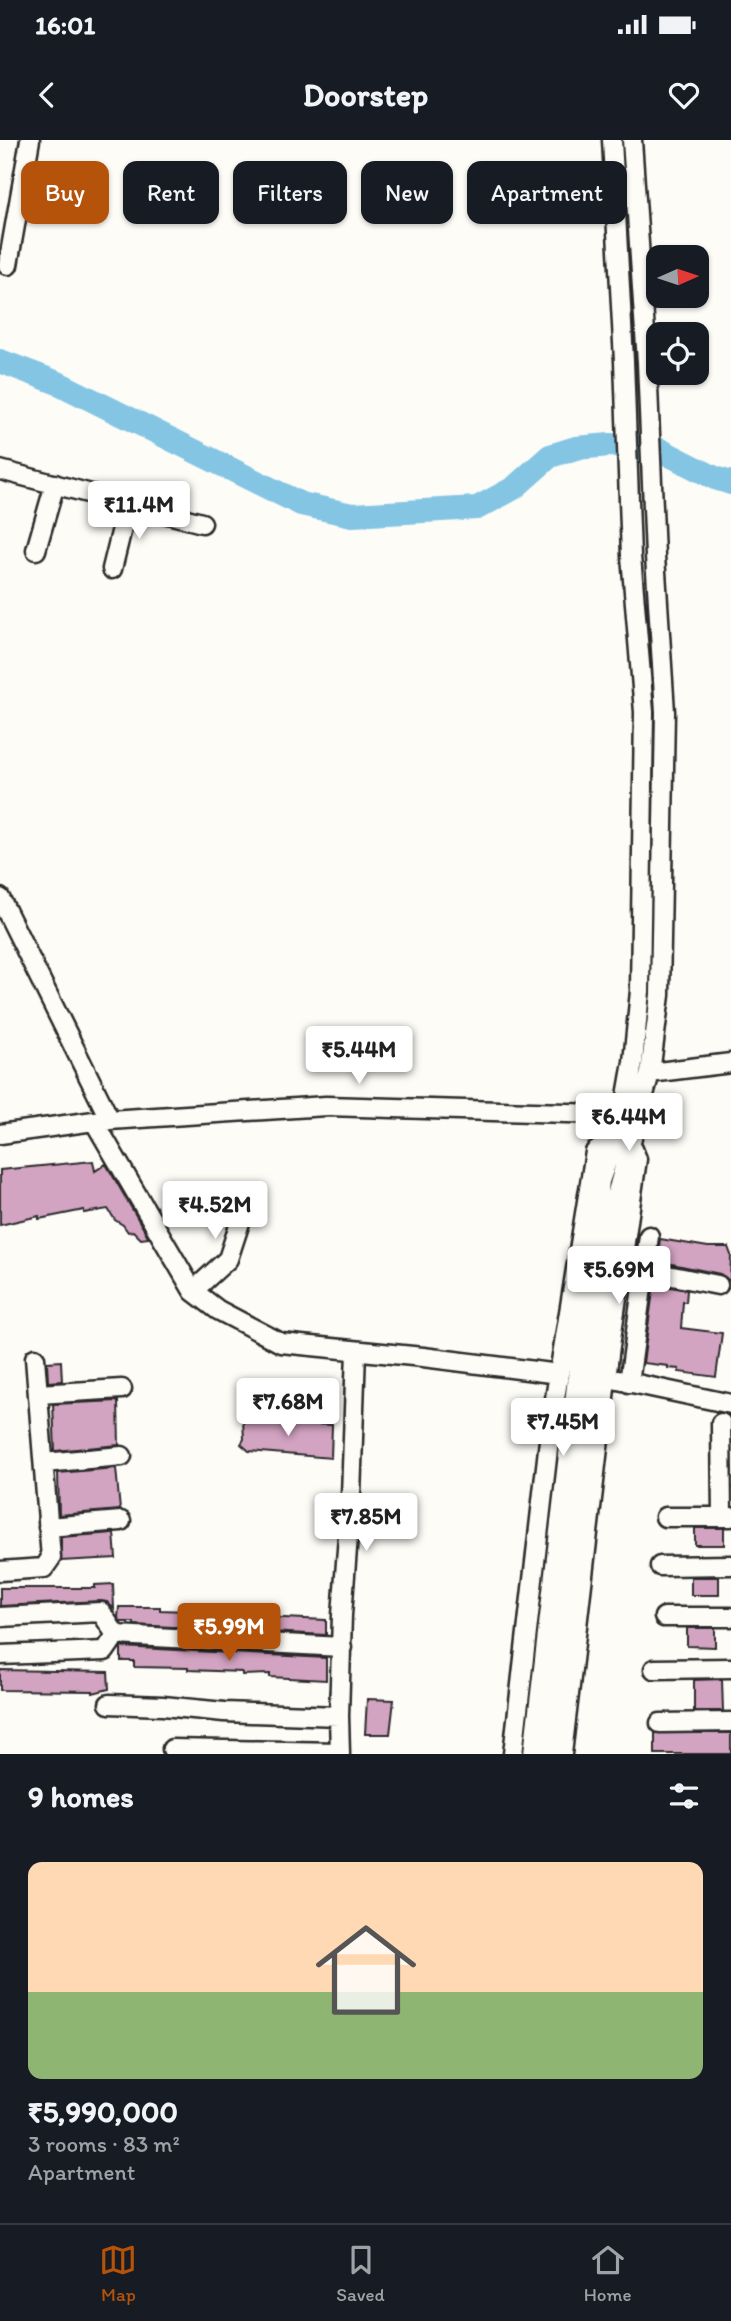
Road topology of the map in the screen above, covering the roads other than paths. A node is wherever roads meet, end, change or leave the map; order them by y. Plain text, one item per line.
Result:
1 (30, 140) edge
2 (612, 140) edge
3 (632, 140) edge
4 (8, 265) dead end
5 (0, 470) edge
6 (55, 484) junction
7 (128, 504) junction
8 (202, 523) dead end
9 (36, 550) dead end
10 (112, 569) dead end
11 (0, 898) edge
12 (731, 1063) edge
13 (650, 1073) junction
14 (631, 1114) junction
15 (102, 1121) junction
16 (0, 1134) edge
17 (622, 1141) junction
18 (248, 1198) dead end
19 (649, 1236) dead end
20 (621, 1266) junction
21 (643, 1270) junction
22 (718, 1285) dead end
23 (192, 1291) junction
24 (356, 1351) junction
25 (35, 1358) dead end
26 (559, 1374) junction
27 (607, 1377) junction
28 (629, 1382) junction
29 (122, 1389) dead end
30 (38, 1394) junction
31 (731, 1404) edge
32 (721, 1423) dead end
33 (122, 1456) dead end
34 (44, 1464) junction
35 (665, 1517) dead end
36 (727, 1517) edge
37 (121, 1521) dead end
38 (48, 1527) junction
39 (731, 1565) edge
40 (660, 1566) dead end
41 (0, 1571) edge
42 (0, 1617) edge
43 (664, 1617) dead end
44 (731, 1617) edge
45 (116, 1635) junction
46 (342, 1647) junction
47 (0, 1655) edge
48 (731, 1668) edge
49 (653, 1669) dead end
50 (109, 1704) dead end
51 (339, 1716) junction
52 (731, 1721) edge
53 (660, 1723) dead end
54 (172, 1749) dead end
55 (340, 1753) edge
56 (513, 1754) edge
57 (533, 1754) edge
58 (547, 1754) edge
59 (562, 1754) edge

1 - 4 street
2 - 14 street
3 - 13 street
5 - 6 street
6 - 7 street
6 - 9 street
7 - 8 street
7 - 10 street
11 - 15 street
12 - 13 street
13 - 14 street
14 - 15 street
14 - 17 street
15 - 16 street
15 - 23 street
17 - 20 street
17 - 26 street
17 - 57 street
17 - 58 street
18 - 23 street
19 - 21 street
20 - 21 street
20 - 27 street
21 - 22 street
21 - 28 street
23 - 24 street
24 - 26 street
24 - 46 street
25 - 30 street
26 - 56 street
27 - 28 street
27 - 59 street
28 - 31 street
29 - 30 street
30 - 34 street
32 - 36 street
33 - 34 street
34 - 38 street
35 - 36 street
37 - 38 street
38 - 41 street
39 - 40 street
42 - 45 street
43 - 44 street
45 - 46 street
45 - 47 street
46 - 51 street
48 - 49 street
50 - 51 street
51 - 55 street
52 - 53 street
54 - 55 street

